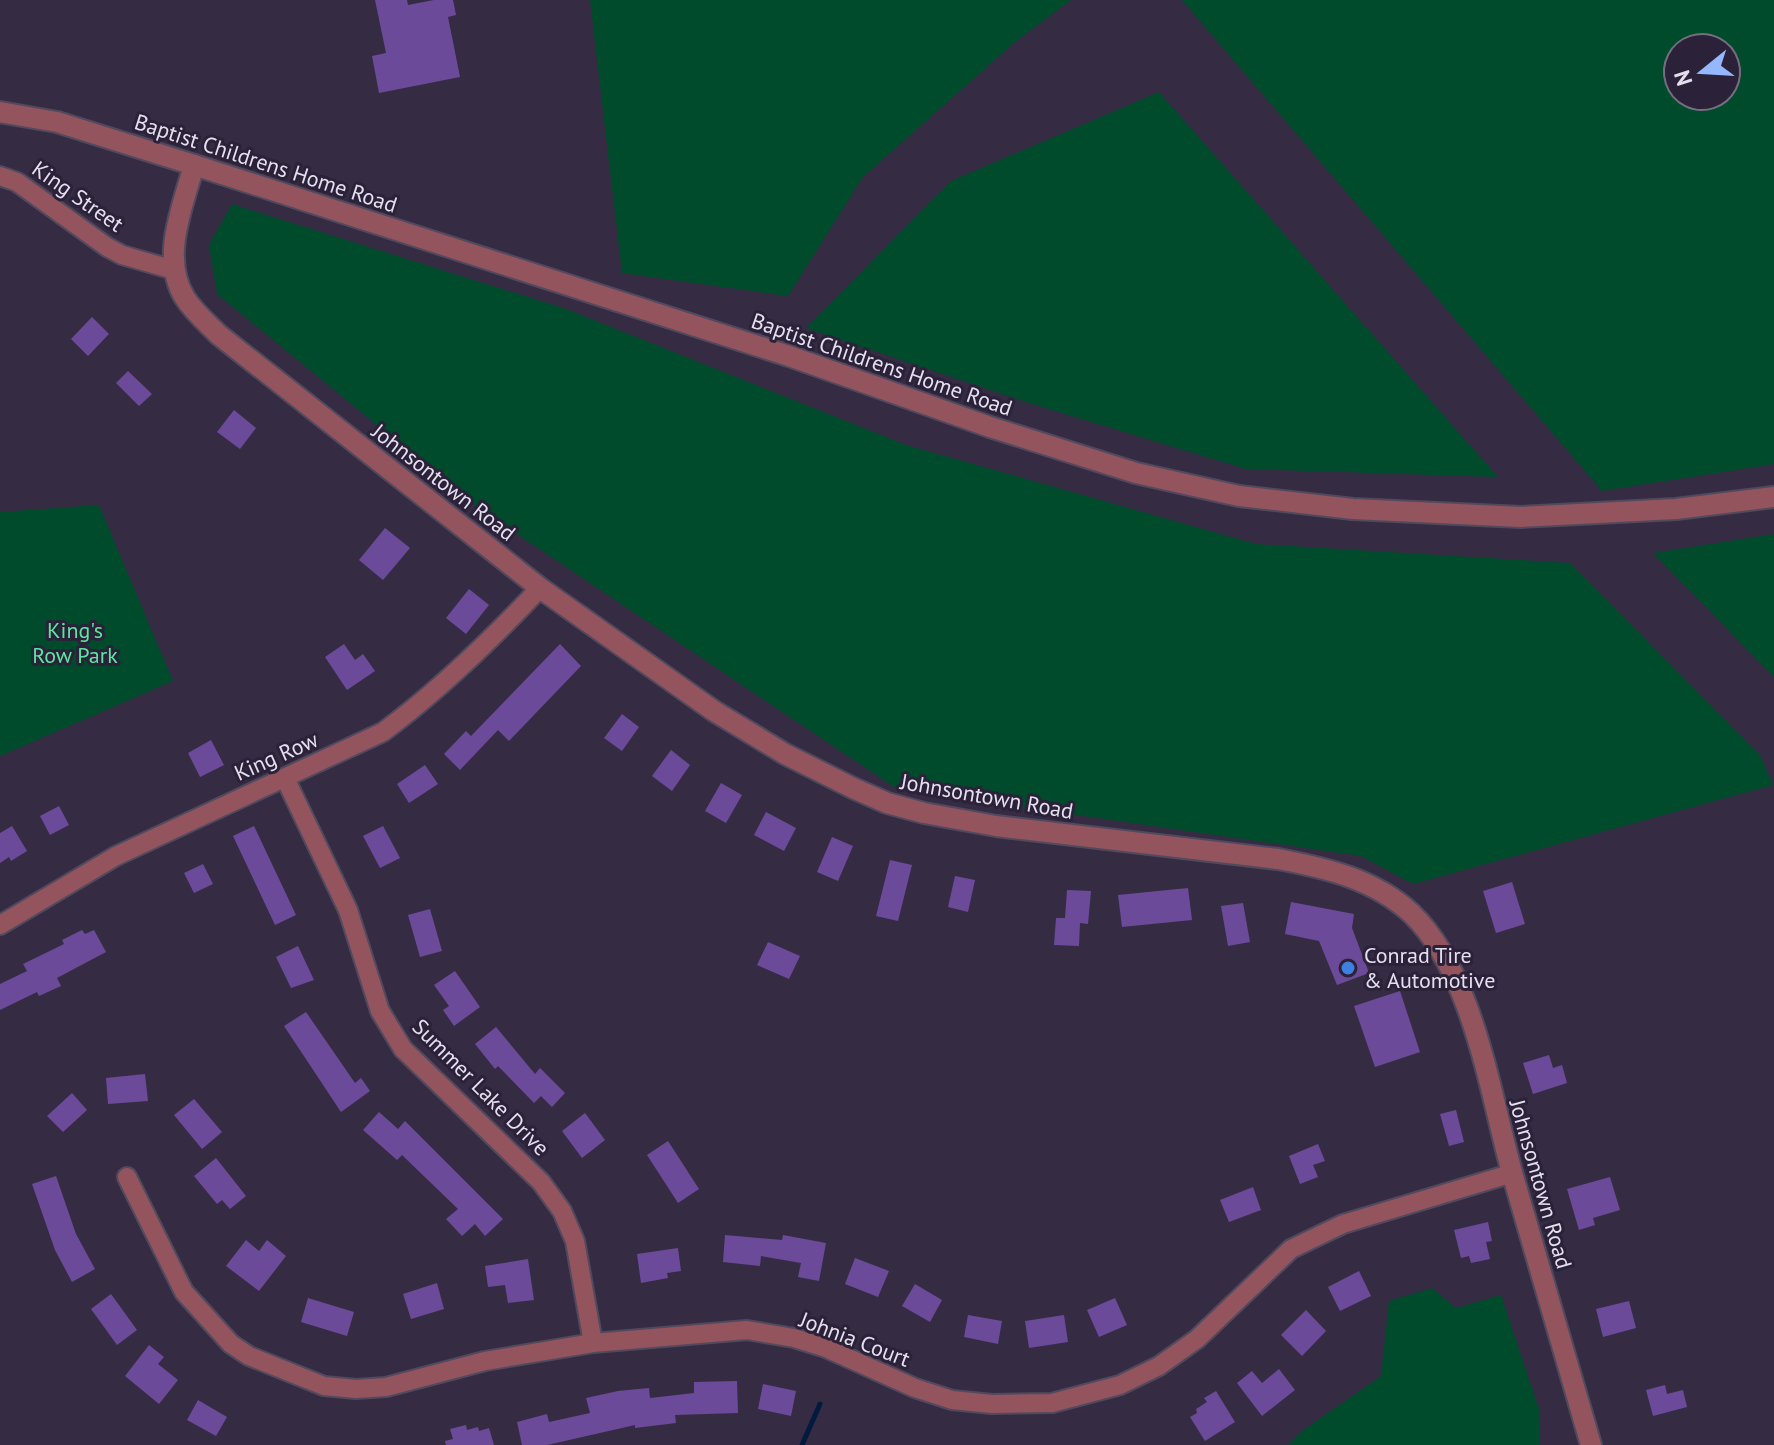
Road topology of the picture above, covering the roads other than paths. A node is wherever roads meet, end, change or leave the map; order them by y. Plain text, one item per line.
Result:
1 (0, 112) edge
2 (194, 165) junction
3 (0, 176) edge
4 (174, 270) junction
5 (1774, 497) edge
6 (540, 588) junction
7 (285, 778) junction
8 (0, 925) edge
9 (1513, 1173) junction
10 (127, 1177) dead end
11 (593, 1343) junction
12 (1591, 1445) edge

1 - 2 street, Baptist Childrens Home Road
2 - 4 street
2 - 5 street, Baptist Childrens Home Road
3 - 4 street, King Street
4 - 6 street, Johnsontown Road
6 - 7 street, King Row
6 - 9 street, Johnsontown Road
7 - 8 street, King Row
7 - 11 street, Summer Lake Drive
9 - 11 street, Johnia Court
9 - 12 street, Johnsontown Road
10 - 11 street, Johnia Court

